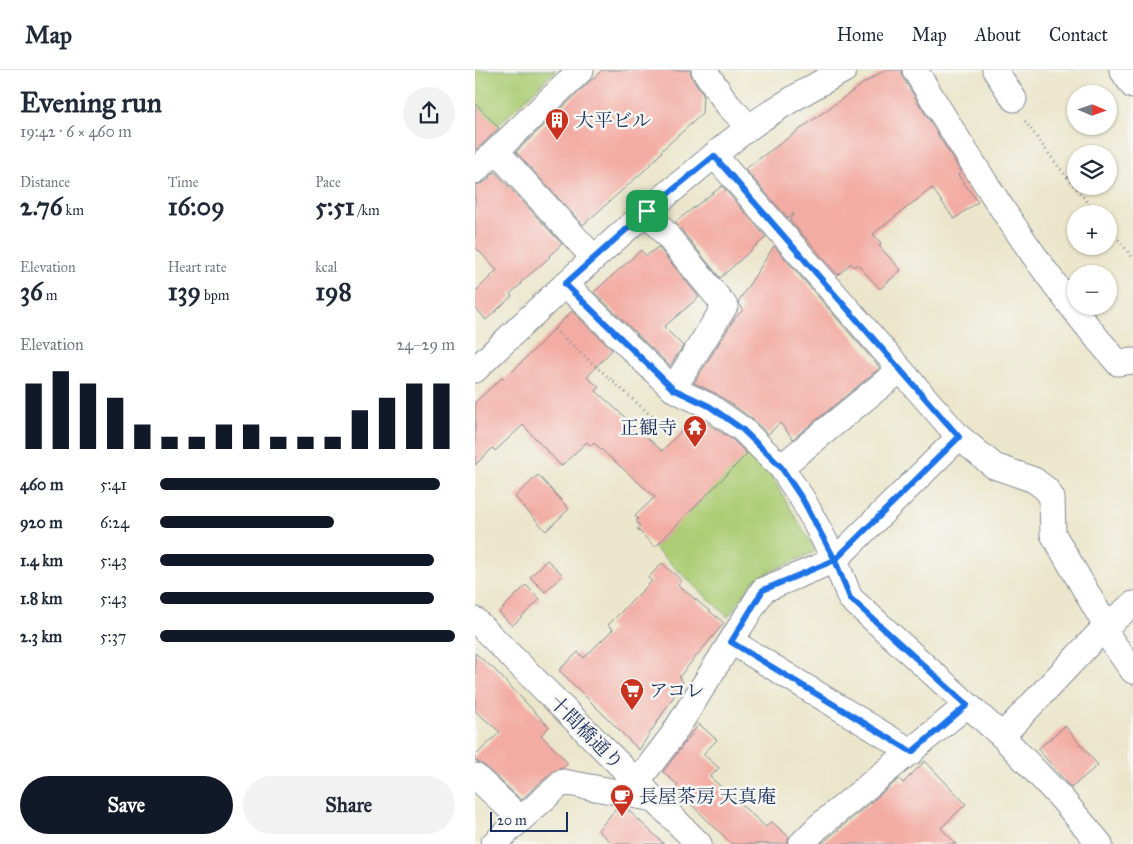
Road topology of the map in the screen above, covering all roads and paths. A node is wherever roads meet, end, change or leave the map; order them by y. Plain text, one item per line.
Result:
1 (581, 70) edge
2 (704, 70) edge
3 (844, 70) edge
4 (915, 70) edge
5 (995, 70) edge
6 (1122, 70) edge
7 (1133, 86) edge
8 (1014, 99) joint
9 (749, 127) junction
10 (496, 151) junction
11 (714, 156) junction
12 (475, 171) edge
13 (1090, 205) edge
14 (647, 211) junction
15 (1117, 238) edge
16 (594, 258) junction
17 (1133, 258) edge
18 (565, 284) junction
19 (535, 312) junction
20 (480, 356) edge
21 (1133, 361) edge
22 (901, 370) junction
23 (673, 389) junction
24 (664, 427) dead end
25 (959, 437) junction
26 (781, 467) junction
27 (835, 560) junction
28 (1133, 604) edge
29 (475, 620) edge
30 (1105, 627) junction
31 (731, 642) junction
32 (1133, 671) edge
33 (967, 705) junction
34 (1002, 736) junction
35 (912, 752) junction
36 (475, 776) edge
37 (646, 791) junction
38 (521, 819) junction
39 (493, 844) edge
40 (699, 844) edge
41 (801, 844) edge
42 (1100, 844) edge

1 - 10 street
2 - 9 street
3 - 9 street
4 - 21 street
5 - 8 street
6 - 7 street
8 - 13 path
9 - 11 street
10 - 12 street
10 - 16 street
11 - 14 street
11 - 22 street
14 - 16 street
14 - 23 street
15 - 17 path
16 - 18 street
18 - 19 street
18 - 23 street
19 - 20 street
19 - 24 path
22 - 25 street
22 - 26 street
23 - 26 street
25 - 27 street
25 - 30 street
26 - 27 street
27 - 31 street
27 - 33 street
28 - 30 street
29 - 37 street, 十間橋通り
30 - 32 street
30 - 34 street
31 - 35 street
31 - 37 street
33 - 34 street
33 - 35 street
34 - 42 street
35 - 41 street
36 - 38 street
37 - 38 street
37 - 40 street, 十間橋通り
38 - 39 street

